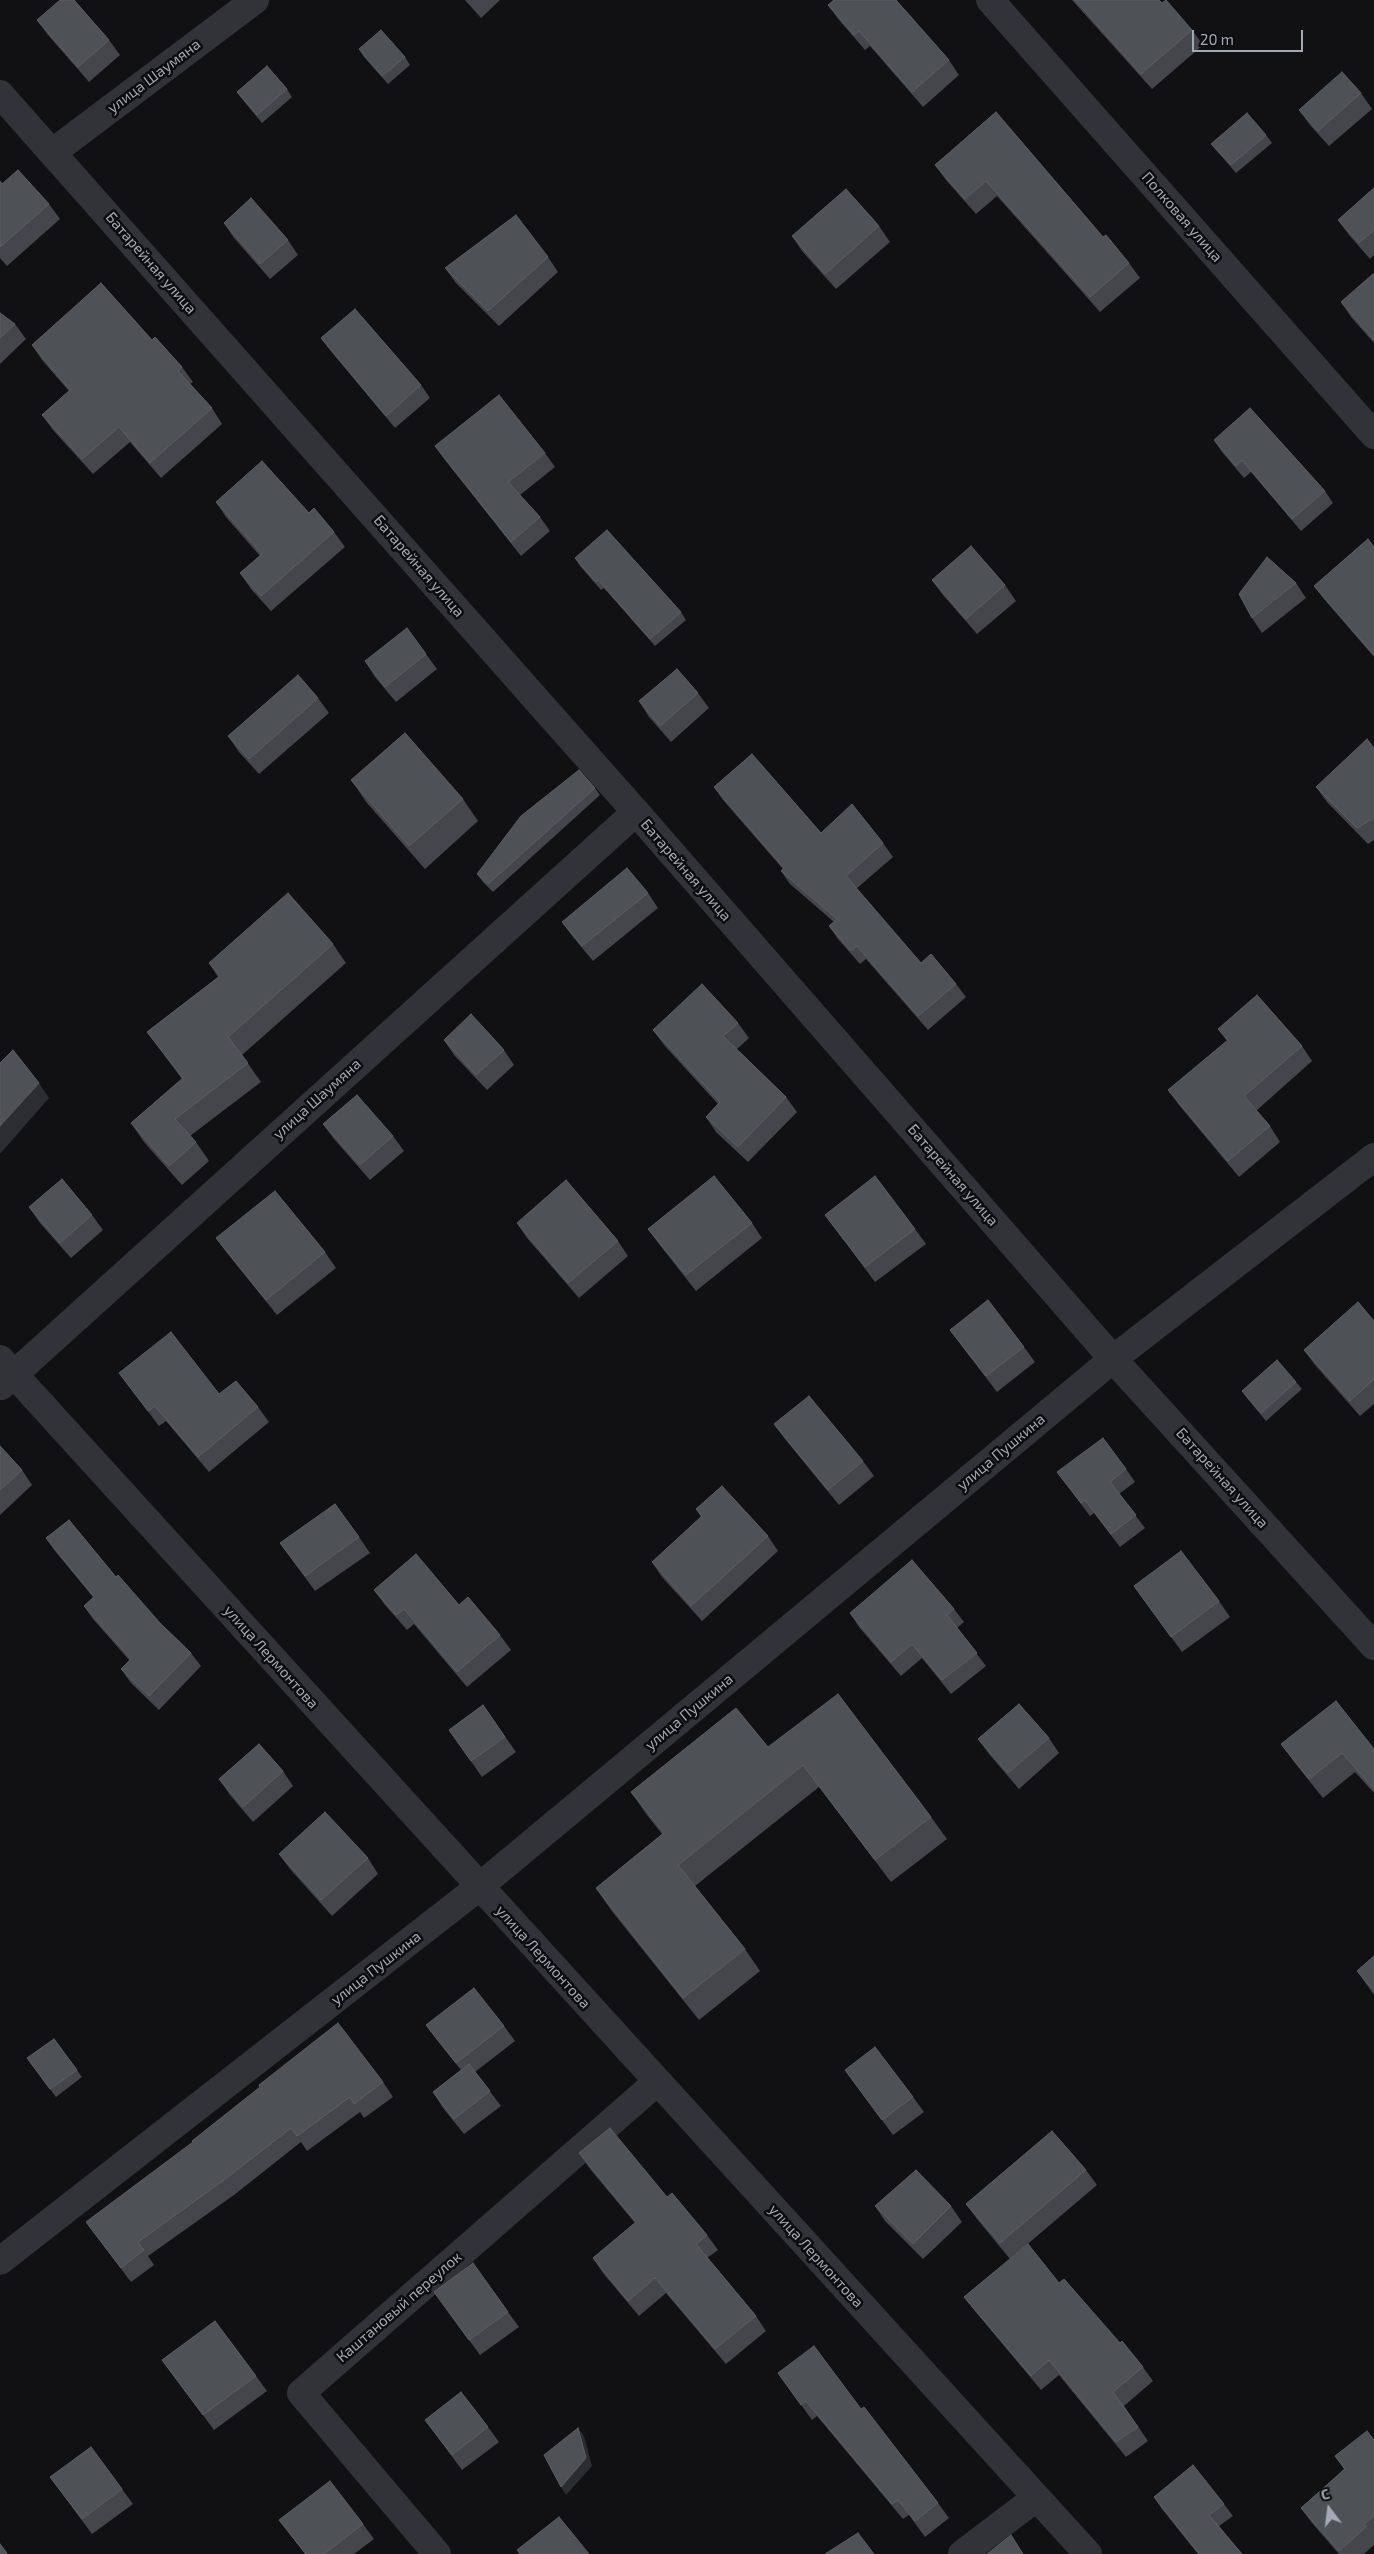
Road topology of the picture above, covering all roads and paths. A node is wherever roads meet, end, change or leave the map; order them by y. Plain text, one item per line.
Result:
1 (255, 0) edge
2 (990, 0) edge
3 (0, 94) edge
4 (53, 152) junction
5 (1374, 435) edge
6 (636, 812) junction
7 (1374, 1157) edge
8 (1113, 1358) junction
9 (4, 1373) edge
10 (1374, 1646) edge
11 (479, 1887) junction
12 (657, 2082) junction
13 (0, 2260) edge
14 (1036, 2498) junction
15 (437, 2554) edge
16 (962, 2554) edge
17 (1088, 2554) edge

1 - 4 street, улица Шаумяна
2 - 5 street, Полковая улица
3 - 4 street, Батарейная улица
4 - 6 street, Батарейная улица
6 - 8 street, Батарейная улица
6 - 9 street, улица Шаумяна
7 - 8 street, улица Пушкина
8 - 10 street, Батарейная улица
8 - 11 street, улица Пушкина
9 - 11 street, улица Лермонтова
11 - 12 street, улица Лермонтова
11 - 13 street, улица Пушкина
12 - 14 street, улица Лермонтова
12 - 15 street, Каштановый переулок
14 - 16 street
14 - 17 street, улица Лермонтова

